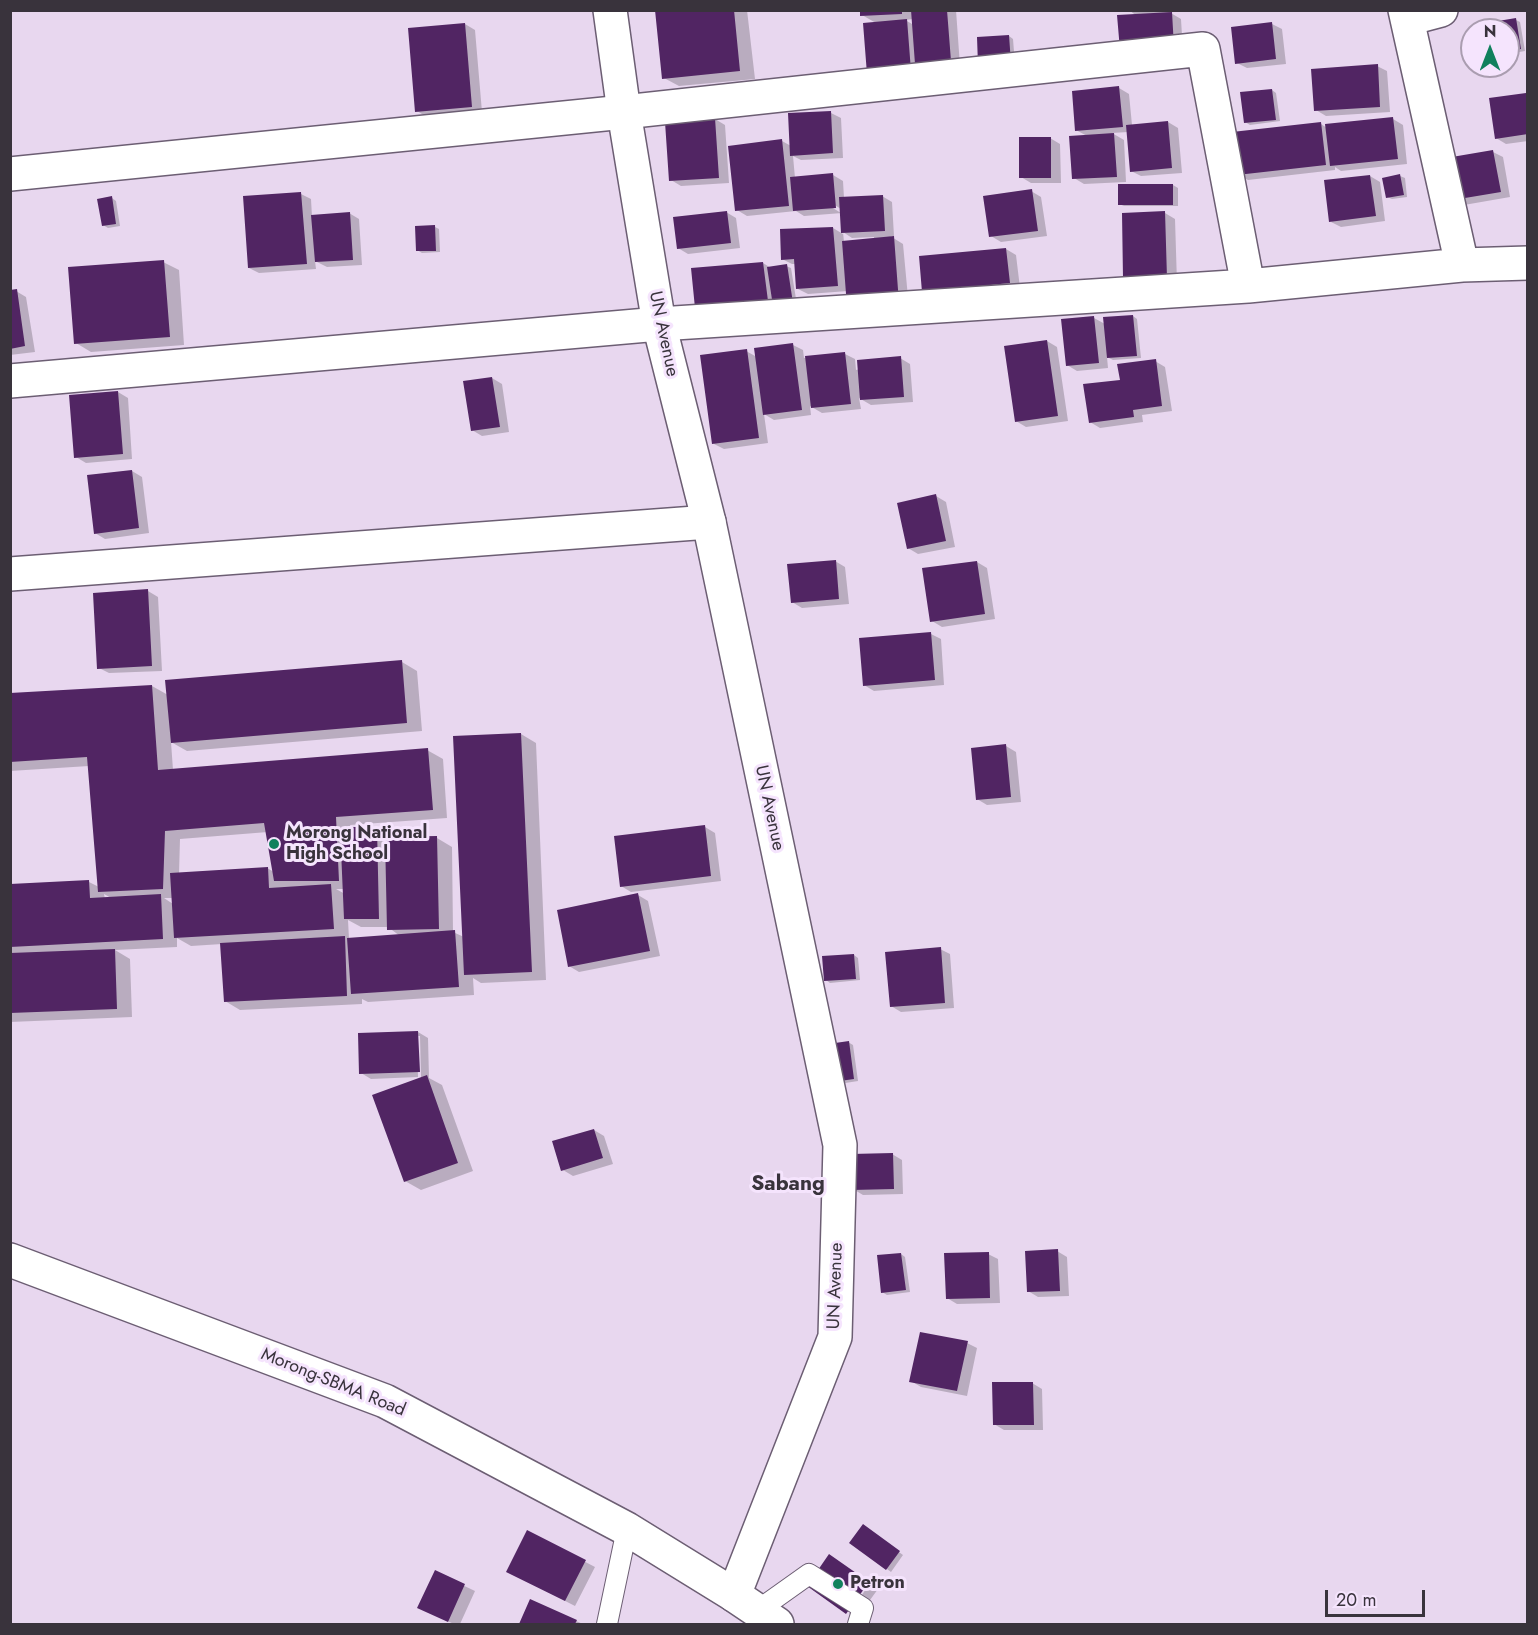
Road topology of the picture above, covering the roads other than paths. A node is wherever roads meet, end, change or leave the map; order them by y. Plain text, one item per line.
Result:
1 (610, 10) edge
2 (1441, 10) edge
3 (1406, 15) edge
4 (624, 112) junction
5 (10, 174) edge
6 (1527, 263) edge
7 (1462, 265) junction
8 (1248, 286) junction
9 (659, 324) junction
10 (10, 381) edge
11 (709, 522) junction
12 (10, 574) edge
13 (10, 1260) edge
14 (627, 1529) junction
15 (756, 1610) edge
16 (607, 1624) edge
17 (858, 1624) edge

1 - 4 street, UN Avenue
2 - 3 street
3 - 7 street
4 - 5 street
4 - 8 street
4 - 9 street, UN Avenue
6 - 7 street
7 - 8 street
8 - 9 street
9 - 10 street
9 - 11 street, UN Avenue
11 - 12 street
11 - 15 street, UN Avenue
13 - 14 street, Morong-SBMA Road
14 - 15 street, Morong-SBMA Road
14 - 16 lane
15 - 17 lane

